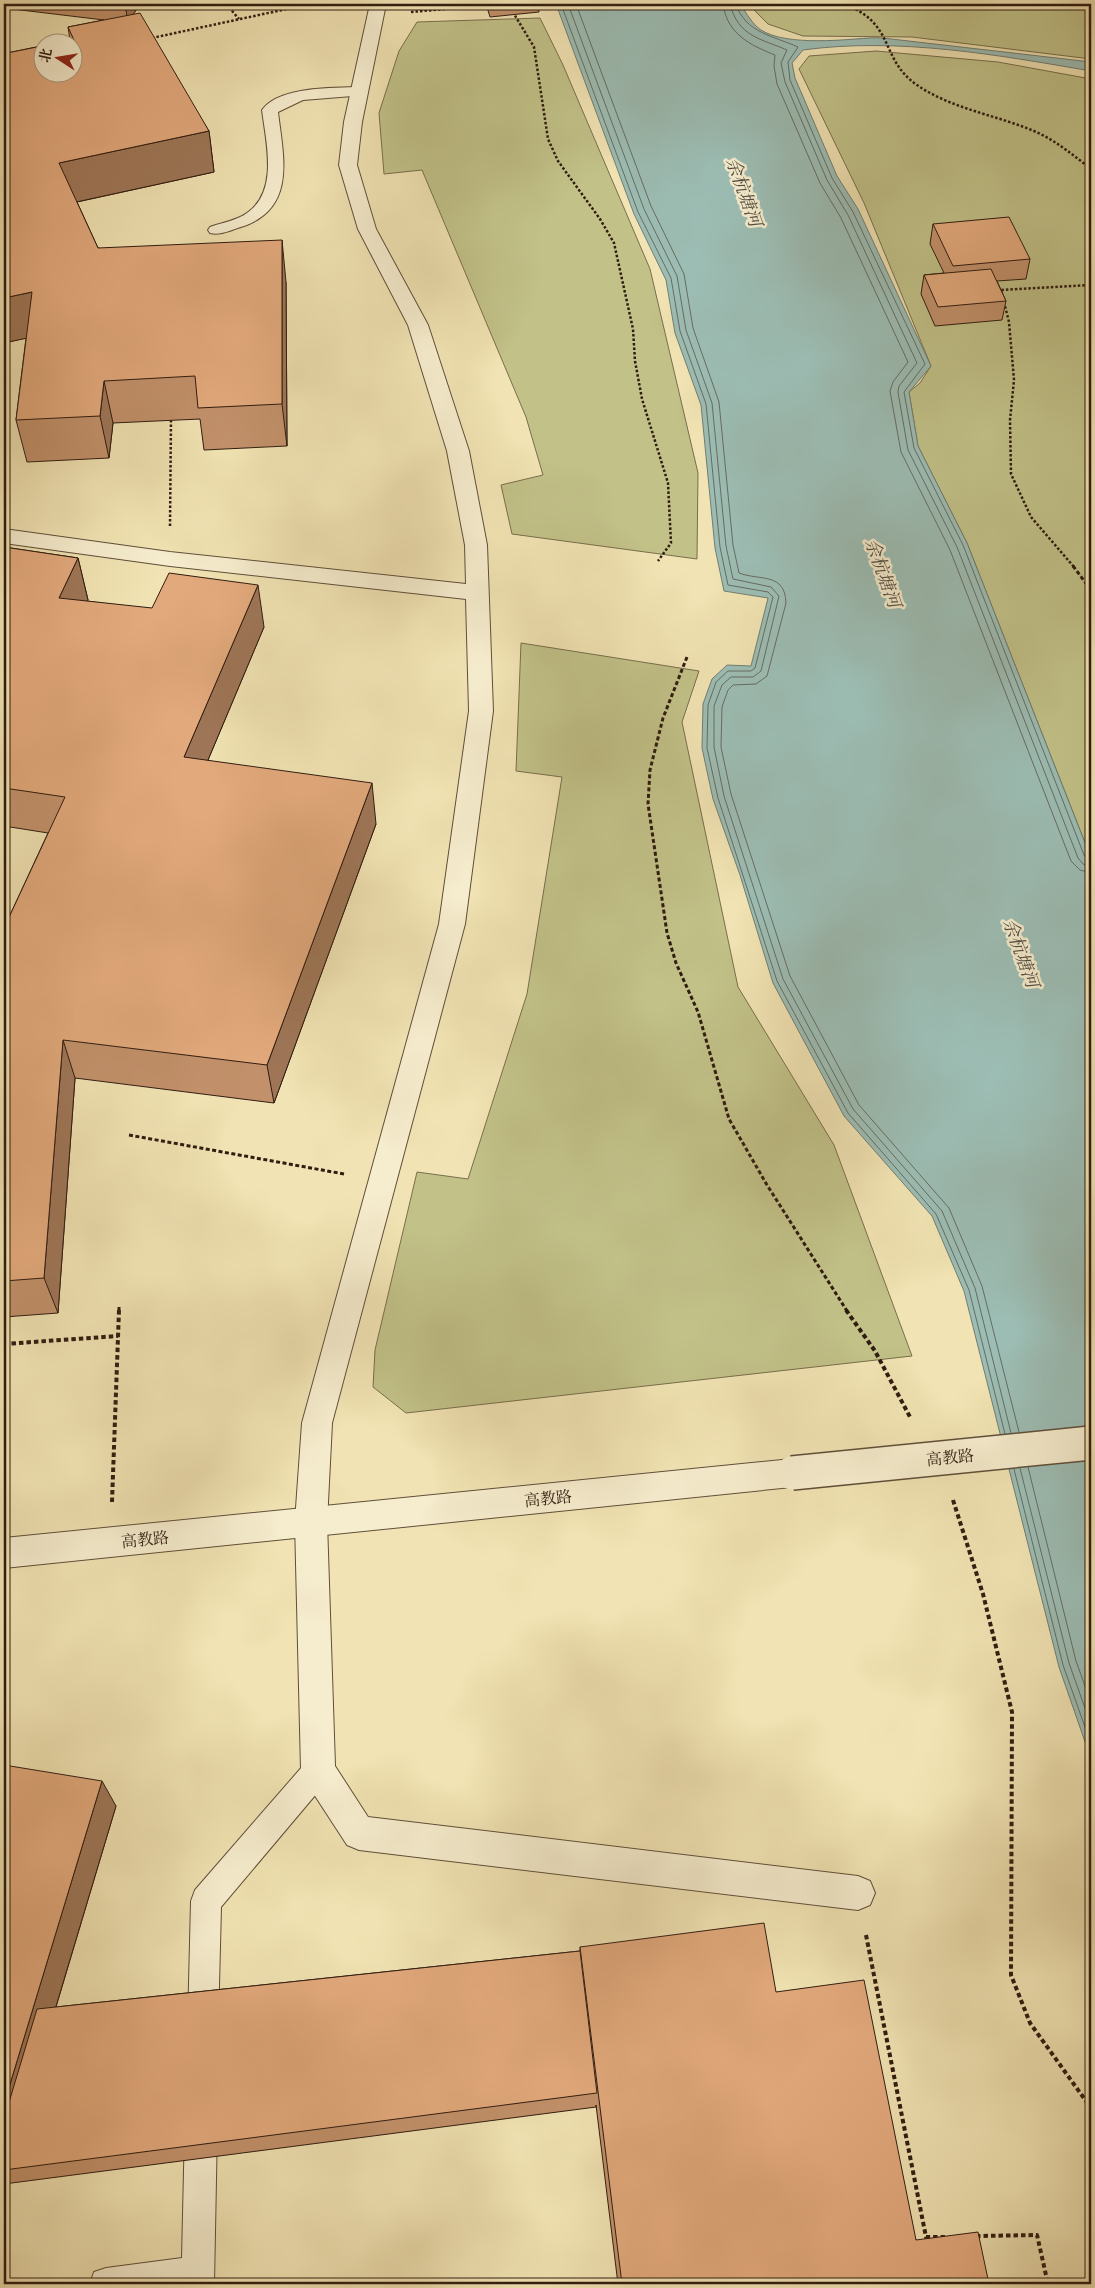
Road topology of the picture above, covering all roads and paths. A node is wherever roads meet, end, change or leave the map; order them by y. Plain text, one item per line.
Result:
1 (226, 4) edge
2 (310, 4) edge
3 (493, 4) edge
4 (508, 4) edge
5 (843, 4) edge
6 (377, 10) edge
7 (239, 20) junction
8 (151, 38) edge
9 (360, 92) junction
10 (1091, 169) edge
11 (216, 230) dead end
12 (1091, 285) edge
13 (171, 412) edge
14 (4, 536) edge
15 (170, 559) junction
16 (658, 561) dead end
17 (1091, 590) edge
18 (477, 593) junction
19 (687, 657) dead end
20 (129, 1135) dead end
21 (382, 1181) junction
22 (119, 1307) dead end
23 (118, 1336) junction
24 (4, 1344) edge
25 (911, 1420) dead end
26 (1091, 1443) edge
27 (952, 1498) dead end
28 (311, 1522) junction
29 (110, 1543) junction
30 (4, 1553) edge
31 (318, 1770) junction
32 (858, 1893) joint
33 (203, 2047) edge
34 (202, 2096) edge
35 (1091, 2108) edge
36 (972, 2236) edge
37 (954, 2237) edge
38 (199, 2278) edge
39 (106, 2284) edge
40 (1048, 2284) edge

1 - 7 path
2 - 7 path
3 - 6 path
4 - 16 path
5 - 10 path
6 - 9 street
7 - 8 path
9 - 11 lane
9 - 18 street
12 - 17 path
13 - 15 path
14 - 15 street
15 - 18 street
18 - 21 street
19 - 25 path
20 - 21 path
21 - 28 street
22 - 23 path
23 - 24 path
23 - 29 path
26 - 28 street, 高教路, bridge
27 - 35 path
28 - 29 street, 高教路
28 - 31 street
29 - 30 street, 高教路
31 - 32 street
31 - 33 lane
32 - 37 path
34 - 38 lane
36 - 40 path
38 - 39 lane

